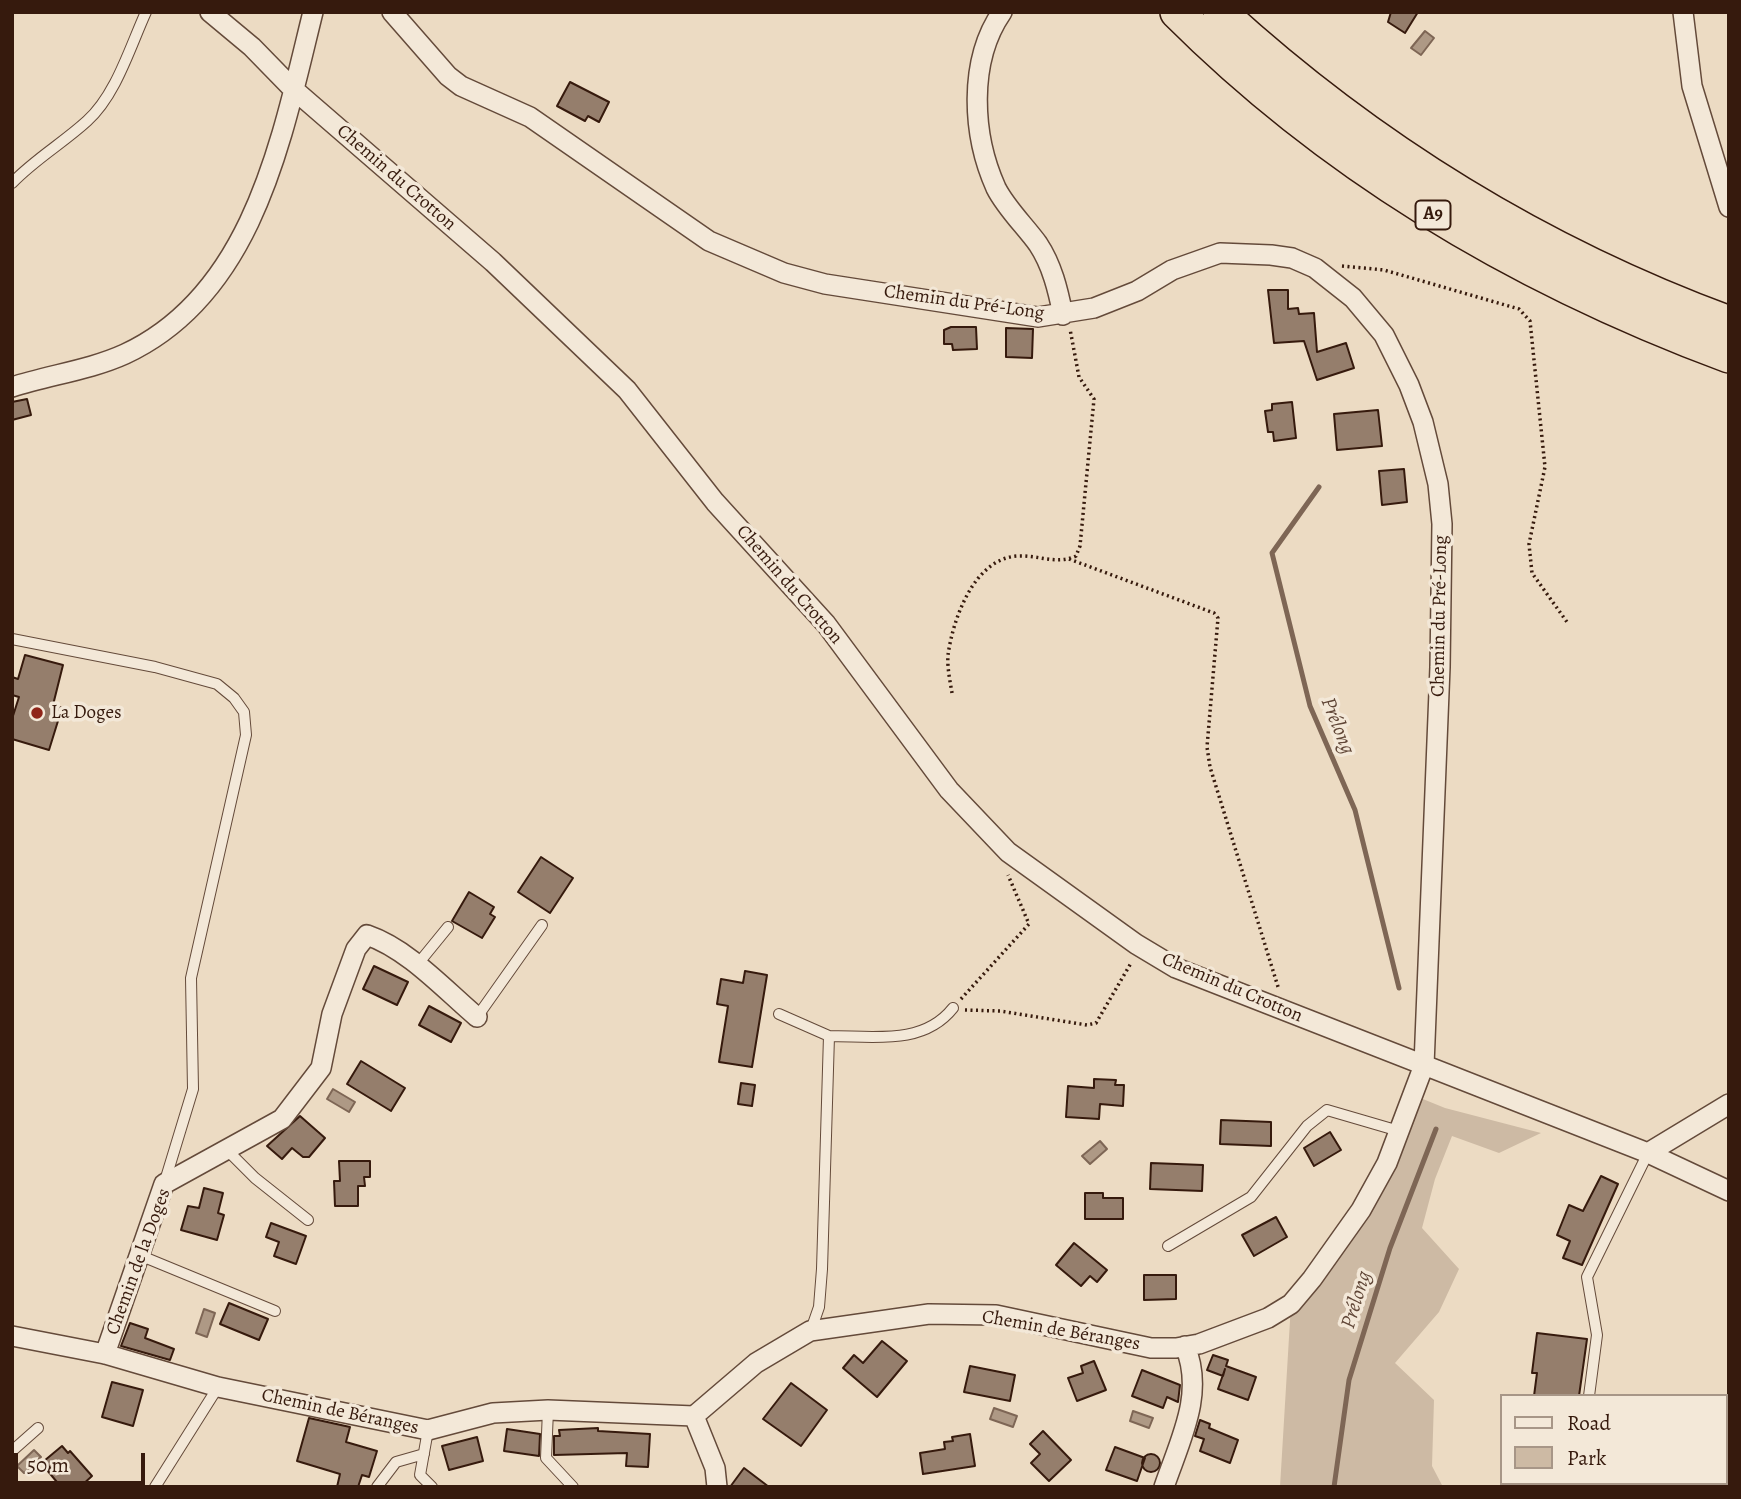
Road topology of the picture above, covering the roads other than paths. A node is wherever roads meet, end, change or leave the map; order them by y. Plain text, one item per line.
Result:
1 (146, 12) edge
2 (210, 12) edge
3 (313, 12) edge
4 (392, 12) edge
5 (1002, 12) edge
6 (1177, 12) edge
7 (1220, 12) edge
8 (1683, 12) edge
9 (292, 88) junction
10 (12, 183) edge
11 (1729, 206) edge
12 (1063, 315) junction
13 (1729, 323) edge
14 (1729, 356) edge
15 (12, 387) edge
16 (12, 639) edge
17 (542, 925) dead end
18 (449, 927) dead end
19 (416, 966) junction
20 (953, 1008) road end
21 (779, 1014) dead end
22 (477, 1017) joint
23 (829, 1036) junction
24 (1424, 1065) junction
25 (1729, 1104) edge
26 (1399, 1131) junction
27 (228, 1150) junction
28 (1648, 1153) junction
29 (164, 1184) junction
30 (1729, 1191) edge
31 (309, 1220) dead end
32 (1168, 1246) dead end
33 (139, 1255) junction
34 (275, 1311) dead end
35 (810, 1331) junction
36 (12, 1336) edge
37 (1185, 1346) junction
38 (105, 1354) junction
39 (218, 1387) junction
40 (1589, 1394) edge
41 (548, 1410) junction
42 (694, 1416) junction
43 (38, 1428) dead end
44 (428, 1430) junction
45 (12, 1451) edge
46 (424, 1454) junction
47 (155, 1487) edge
48 (377, 1487) edge
49 (432, 1487) edge
50 (573, 1487) edge
51 (717, 1487) edge
52 (1164, 1487) edge

1 - 10 lane
2 - 9 street, Chemin du Crotton
3 - 9 street
4 - 12 street, Chemin du Pré-Long
5 - 12 street
6 - 14 highway, A9
7 - 13 highway, A9
8 - 11 street
9 - 15 street
9 - 24 street, Chemin du Crotton
12 - 24 street, Chemin du Pré-Long
16 - 29 lane
17 - 22 lane
18 - 19 lane
19 - 22 street, Chemin de la Doges
19 - 27 street, Chemin de la Doges
20 - 23 lane
21 - 23 lane
23 - 35 lane
24 - 26 street, Chemin de Béranges
24 - 28 street
25 - 28 street
26 - 32 lane
26 - 37 street, Chemin de Béranges
27 - 29 street, Chemin de la Doges
27 - 31 lane
28 - 30 street
28 - 40 lane
29 - 33 street, Chemin de la Doges
33 - 34 lane
33 - 38 street, Chemin de la Doges
35 - 37 street, Chemin de Béranges
35 - 42 street, Chemin de Béranges
36 - 38 street, Chemin de Béranges
37 - 52 street
38 - 39 street, Chemin de Béranges
39 - 44 street, Chemin de Béranges
39 - 47 lane
41 - 42 street, Chemin de Béranges
41 - 44 street, Chemin de Béranges
41 - 50 lane
42 - 51 street
43 - 45 lane
44 - 46 lane
46 - 48 lane
46 - 49 lane

